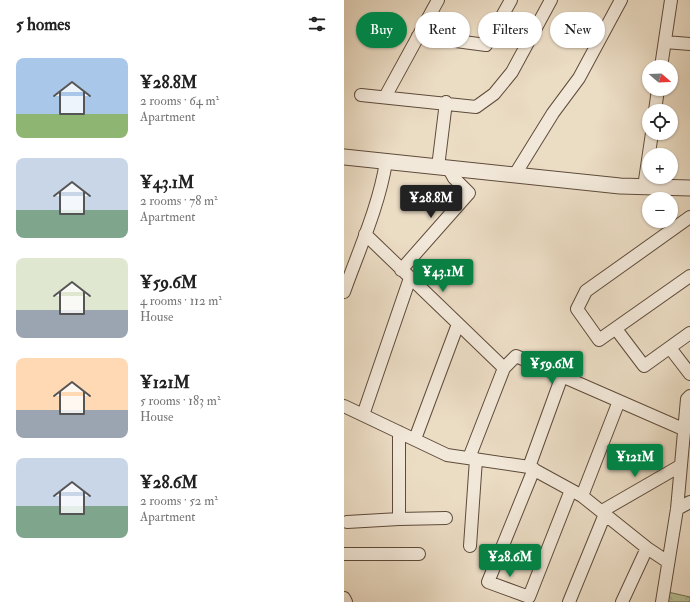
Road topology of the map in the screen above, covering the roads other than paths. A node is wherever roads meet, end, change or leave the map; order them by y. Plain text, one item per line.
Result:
1 (438, 0) edge
2 (511, 0) edge
3 (551, 0) edge
4 (621, 0) edge
5 (671, 0) edge
6 (431, 12) edge
7 (415, 42) edge
8 (665, 42) junction
9 (470, 43) edge
10 (690, 44) edge
11 (662, 60) edge
12 (361, 95) dead end
13 (385, 97) junction
14 (446, 102) junction
15 (651, 140) edge
16 (344, 157) edge
17 (386, 162) junction
18 (444, 168) junction
19 (514, 176) junction
20 (644, 187) junction
21 (690, 188) edge
22 (690, 217) edge
23 (365, 234) junction
24 (401, 270) junction
25 (690, 276) edge
26 (410, 278) junction
27 (344, 292) edge
28 (458, 324) junction
29 (616, 330) junction
30 (690, 333) edge
31 (670, 348) junction
32 (504, 368) junction
33 (690, 374) edge
34 (562, 376) junction
35 (690, 396) edge
36 (619, 401) junction
37 (344, 406) edge
38 (363, 415) junction
39 (683, 429) junction
40 (399, 432) junction
41 (415, 439) junction
42 (472, 458) junction
43 (680, 466) junction
44 (531, 468) junction
45 (571, 490) junction
46 (582, 496) junction
47 (690, 502) edge
48 (676, 509) junction
49 (604, 513) junction
50 (446, 518) dead end
51 (399, 520) junction
52 (347, 522) dead end
53 (470, 546) dead end
54 (647, 548) junction
55 (344, 554) edge
56 (419, 554) dead end
57 (668, 562) junction
58 (344, 598) edge
59 (528, 600) edge
60 (346, 602) edge
61 (569, 602) edge
62 (622, 602) edge
63 (662, 602) edge

1 - 6 street
2 - 9 street
3 - 14 street
4 - 19 street
5 - 8 street
7 - 13 street
8 - 10 street
8 - 11 street
12 - 13 street
13 - 14 street
14 - 18 street
15 - 20 street
16 - 17 street
17 - 18 street
17 - 23 street
18 - 19 street
18 - 24 street
19 - 20 street
20 - 21 street
22 - 29 street
23 - 24 street
23 - 27 street
24 - 26 street
25 - 29 street
26 - 28 street
26 - 38 street
28 - 32 street
28 - 41 street
29 - 31 street
30 - 31 street
31 - 33 street
32 - 34 street
32 - 42 street
34 - 36 street
34 - 44 street
35 - 39 street
36 - 39 street
36 - 46 street
37 - 38 street
38 - 40 street
39 - 43 street
40 - 41 street
40 - 51 street
41 - 42 street
42 - 44 street
42 - 53 street
43 - 48 street
43 - 49 street
44 - 45 street
44 - 59 street
45 - 46 street
45 - 59 street
46 - 49 street
47 - 48 street
48 - 57 street
49 - 54 street
49 - 61 street
50 - 51 street
51 - 52 street
54 - 57 street
54 - 62 street
55 - 56 street
57 - 63 street
58 - 60 street

